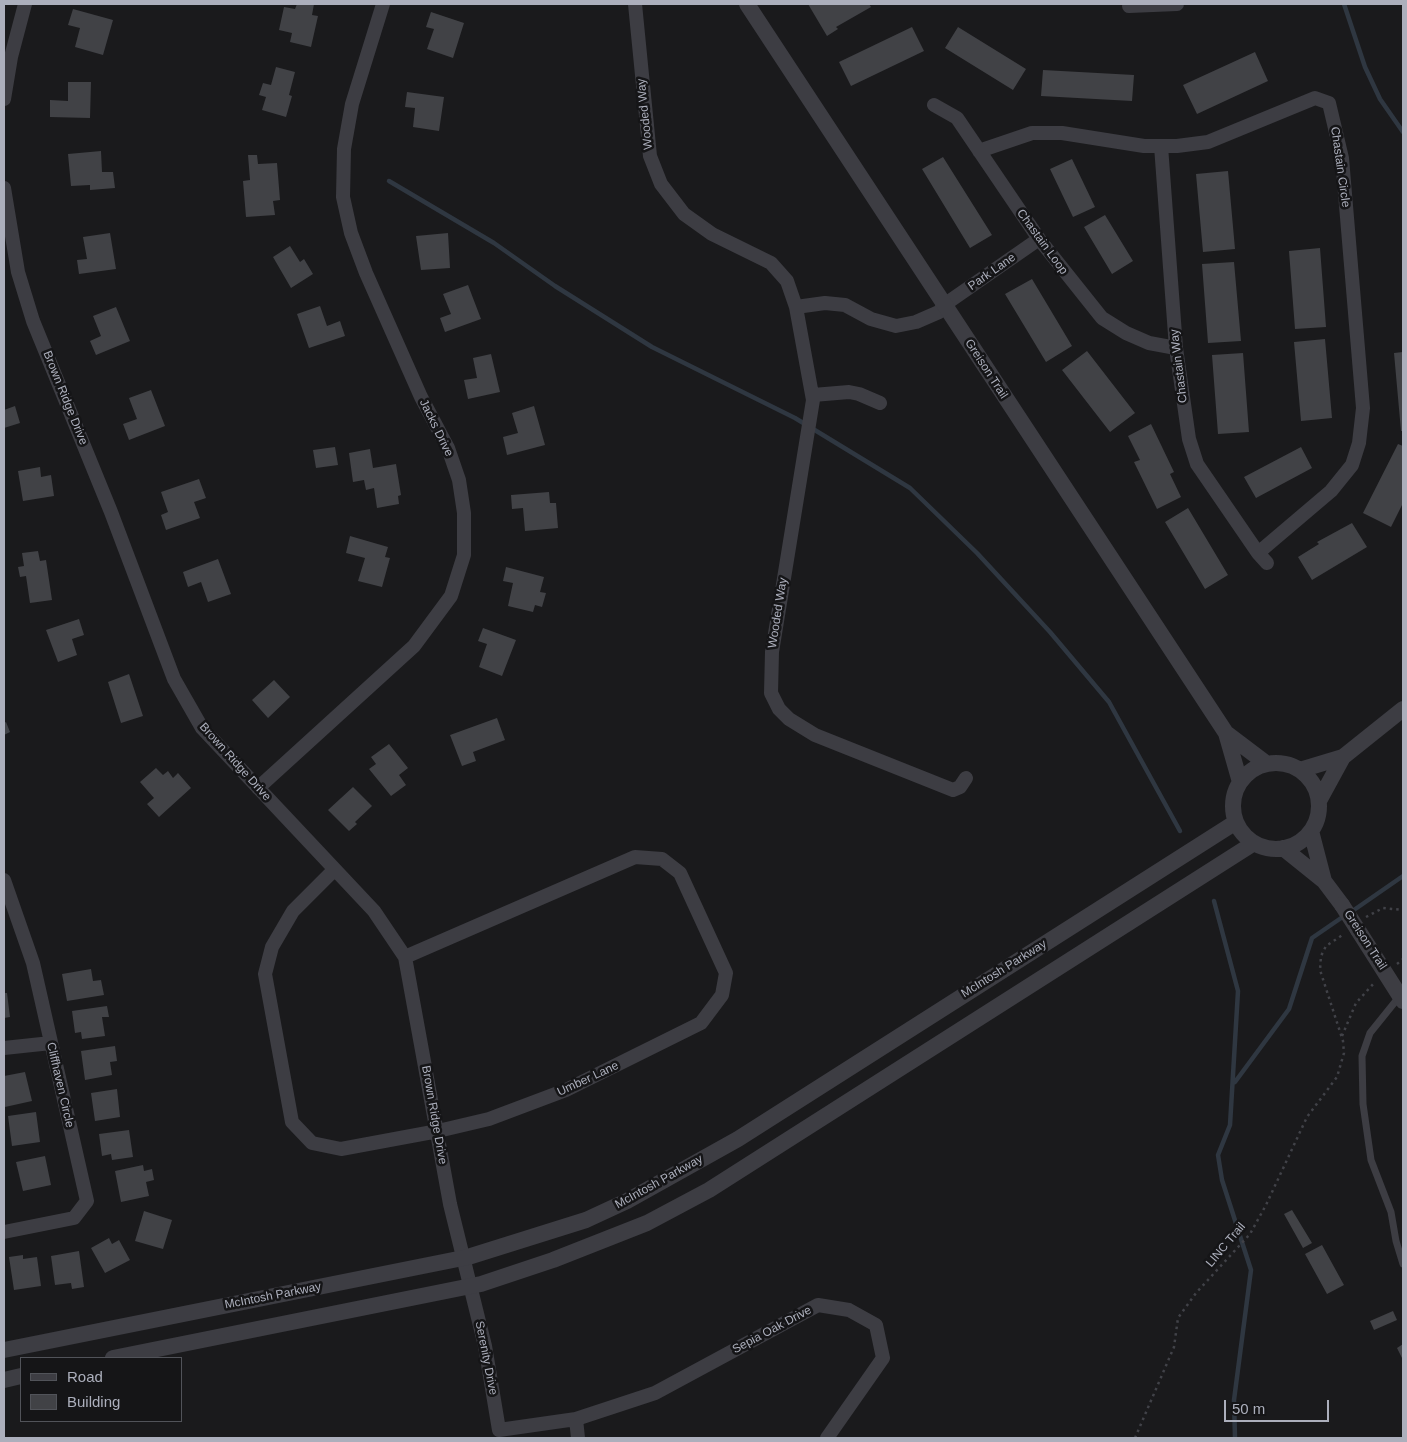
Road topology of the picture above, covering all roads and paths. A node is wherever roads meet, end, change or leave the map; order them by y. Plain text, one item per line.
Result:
1 (25, 4) edge
2 (383, 4) edge
3 (635, 4) edge
4 (747, 4) edge
5 (1177, 4) edge
6 (1129, 6) dead end
7 (4, 99) edge
8 (934, 105) dead end
9 (1161, 146) junction
10 (979, 151) junction
11 (4, 188) edge
12 (1039, 239) junction
13 (944, 305) junction
14 (796, 307) junction
15 (1176, 348) junction
16 (813, 395) junction
17 (880, 403) dead end
18 (1262, 558) joint
19 (1403, 709) edge
20 (1226, 733) junction
21 (1343, 757) junction
22 (1267, 764) junction
23 (1300, 770) junction
24 (966, 778) dead end
25 (1240, 782) junction
26 (258, 788) junction
27 (1319, 801) junction
28 (1236, 822) junction
29 (1311, 831) junction
30 (1254, 843) junction
31 (1283, 848) junction
32 (334, 870) junction
33 (4, 880) edge
34 (1324, 880) junction
35 (9, 904) edge
36 (1403, 910) edge
37 (1356, 927) junction
38 (405, 957) junction
39 (1403, 959) edge
40 (1386, 973) junction
41 (1402, 998) edge
42 (1342, 1036) junction
43 (51, 1043) junction
44 (4, 1048) edge
45 (438, 1131) junction
46 (4, 1232) edge
47 (464, 1258) junction
48 (1403, 1264) edge
49 (471, 1287) junction
50 (4, 1350) edge
51 (118, 1357) edge
52 (20, 1376) edge
53 (4, 1380) edge
54 (576, 1419) junction
55 (499, 1430) joint
56 (578, 1438) edge
57 (827, 1438) edge
58 (1135, 1438) edge

1 - 7 street
2 - 26 street, Jacks Drive
3 - 14 street, Wooded Way
4 - 13 street, Greison Trail
5 - 6 street
8 - 10 street, Chastain Loop
9 - 10 street, Chastain Circle
9 - 15 street, Chastain Way
9 - 18 street, Chastain Circle
10 - 12 street, Chastain Loop
11 - 26 street, Brown Ridge Drive
12 - 13 street, Park Lane
12 - 15 street, Chastain Loop
13 - 14 street
13 - 20 street, Greison Trail
14 - 16 street, Wooded Way
15 - 18 street, Chastain Way
16 - 17 street
16 - 24 street, Wooded Way
19 - 21 street
20 - 22 street, Greison Trail
20 - 25 street, Greison Trail
21 - 23 street
21 - 27 street
22 - 23 street
22 - 25 street
23 - 27 street
25 - 28 street
26 - 32 street, Brown Ridge Drive
27 - 29 street
28 - 30 street
28 - 47 street, McIntosh Parkway
29 - 31 street
29 - 34 street, Greison Trail
30 - 31 street
30 - 49 street
31 - 34 street, Greison Trail
32 - 38 street, Brown Ridge Drive
32 - 45 street, Umber Lane
33 - 35 street, Cliffhaven Circle
34 - 37 street, Greison Trail, bridge
35 - 43 street, Cliffhaven Circle
36 - 37 path, LINC Trail
37 - 40 street, Greison Trail
37 - 42 path, LINC Trail
38 - 45 street, Brown Ridge Drive
38 - 45 street, Umber Lane
39 - 40 path, LINC Trail
40 - 41 street, Greison Trail
40 - 42 path, LINC Trail
41 - 48 lane
42 - 58 path, LINC Trail
43 - 44 street
43 - 46 street, Cliffhaven Circle
45 - 47 street, Brown Ridge Drive
47 - 49 street, Brown Ridge Drive
47 - 50 street, McIntosh Parkway
49 - 51 street
49 - 55 street, Serenity Drive
52 - 53 street
54 - 55 street, Sepia Oak Drive
54 - 56 street
54 - 57 street, Sepia Oak Drive

